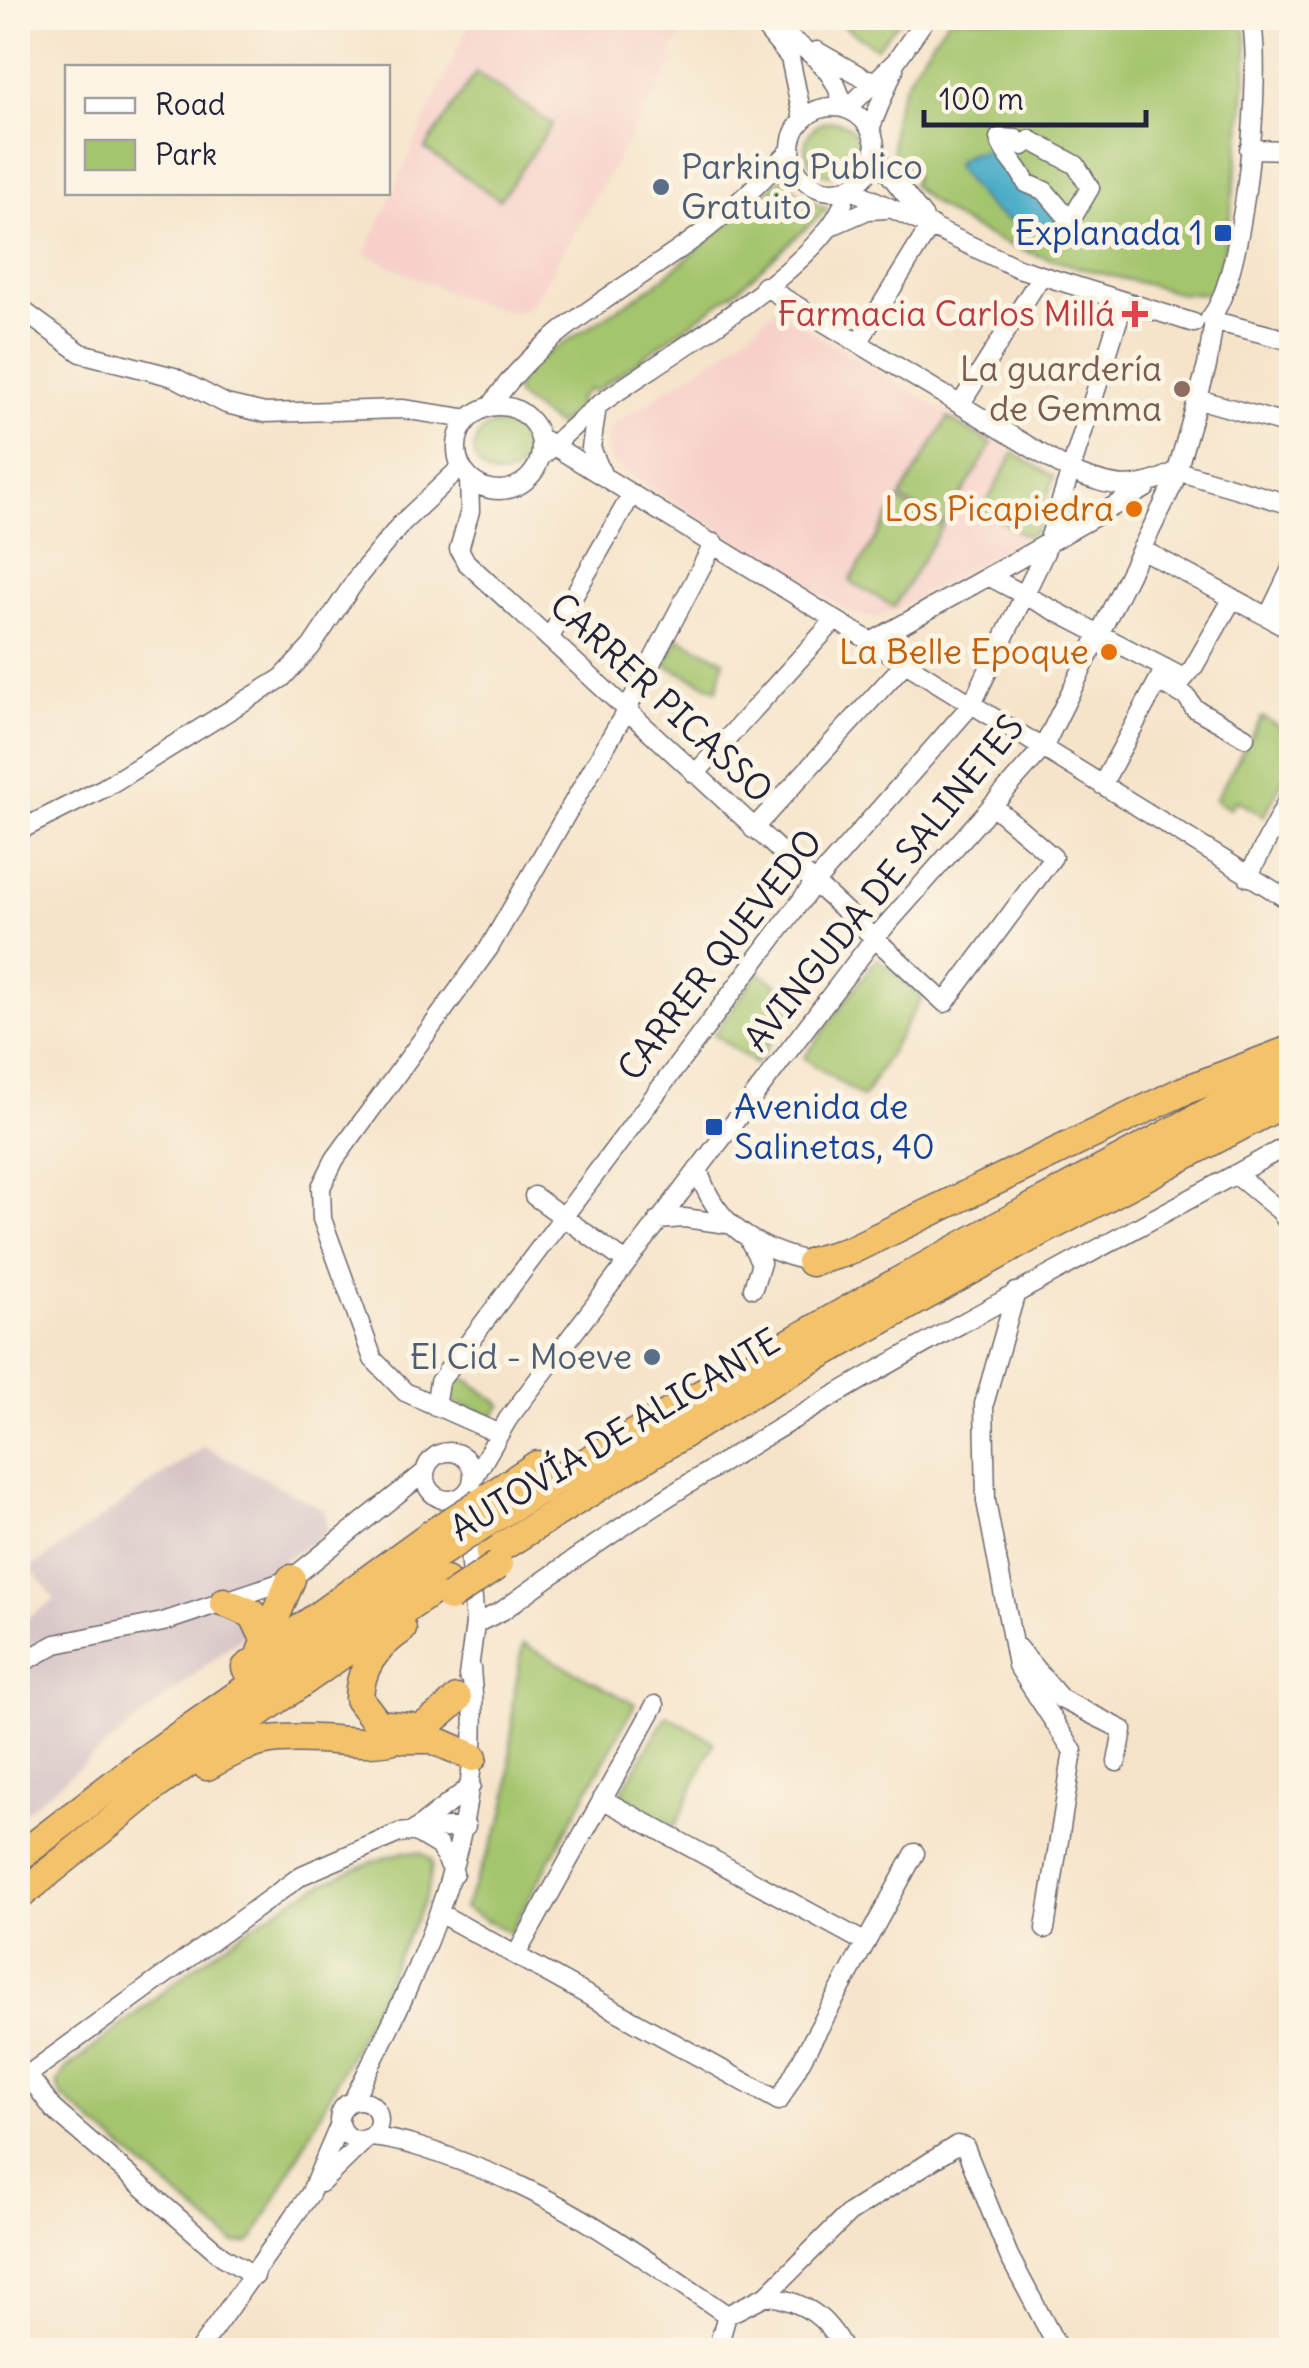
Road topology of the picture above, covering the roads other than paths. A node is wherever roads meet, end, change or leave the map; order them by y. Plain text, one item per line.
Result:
1 (926, 18) edge
2 (1251, 18) edge
3 (807, 49) junction
4 (896, 61) junction
5 (879, 81) junction
6 (845, 109) junction
7 (802, 120) junction
8 (870, 129) junction
9 (999, 138) joint
10 (1249, 149) junction
11 (791, 150) junction
12 (1292, 150) edge
13 (875, 156) junction
14 (847, 189) junction
15 (894, 209) junction
16 (836, 224) junction
17 (932, 225) junction
18 (1040, 276) junction
19 (764, 286) junction
20 (1124, 301) junction
21 (18, 307) edge
22 (1208, 324) junction
23 (1292, 341) edge
24 (858, 344) junction
25 (1198, 398) junction
26 (960, 405) junction
27 (492, 406) junction
28 (597, 406) junction
29 (469, 419) junction
30 (1292, 426) edge
31 (545, 447) junction
32 (1070, 471) junction
33 (1177, 471) junction
34 (465, 472) junction
35 (603, 477) junction
36 (1146, 488) junction
37 (632, 494) junction
38 (1292, 505) edge
39 (1048, 540) junction
40 (714, 543) junction
41 (1140, 549) junction
42 (1292, 567) edge
43 (988, 576) junction
44 (1024, 595) junction
45 (1232, 598) junction
46 (1268, 618) junction
47 (836, 620) junction
48 (1292, 630) edge
49 (1099, 634) junction
50 (549, 639) junction
51 (871, 642) junction
52 (905, 663) junction
53 (1170, 679) junction
54 (972, 704) junction
55 (626, 711) junction
56 (1244, 737) dead end
57 (1043, 748) junction
58 (695, 774) junction
59 (1102, 785) junction
60 (1292, 792) edge
61 (992, 805) junction
62 (753, 828) junction
63 (18, 831) edge
64 (1248, 877) junction
65 (814, 884) junction
66 (1292, 902) edge
67 (873, 940) junction
68 (1292, 1049) edge
69 (1292, 1068) edge
70 (1292, 1099) edge
71 (1292, 1143) edge
72 (698, 1168) junction
73 (1235, 1174) junction
74 (534, 1196) dead end
75 (560, 1216) junction
76 (658, 1220) junction
77 (728, 1224) junction
78 (1292, 1229) edge
79 (750, 1242) junction
80 (626, 1262) junction
81 (810, 1262) joint
82 (752, 1288) dead end
83 (1016, 1292) junction
84 (435, 1406) junction
85 (501, 1426) junction
86 (452, 1452) junction
87 (536, 1465) dead end
88 (425, 1472) junction
89 (441, 1498) junction
90 (475, 1503) junction
91 (386, 1507) junction
92 (441, 1567) junction
93 (292, 1580) junction
94 (224, 1602) junction
95 (475, 1624) junction
96 (1017, 1647) junction
97 (262, 1648) junction
98 (18, 1665) edge
99 (471, 1668) junction
100 (457, 1700) junction
101 (655, 1705) dead end
102 (431, 1723) junction
103 (404, 1740) junction
104 (473, 1757) junction
105 (146, 1759) junction
106 (1117, 1762) dead end
107 (471, 1786) junction
108 (602, 1800) junction
109 (124, 1815) junction
110 (466, 1826) junction
111 (413, 1831) junction
112 (915, 1852) dead end
113 (18, 1858) edge
114 (454, 1873) junction
115 (18, 1897) edge
116 (441, 1914) junction
117 (1045, 1928) dead end
118 (866, 1942) junction
119 (516, 1955) junction
120 (386, 2035) junction
121 (22, 2078) edge
122 (353, 2100) junction
123 (378, 2113) junction
124 (339, 2126) junction
125 (368, 2138) junction
126 (422, 2147) junction
127 (310, 2194) junction
128 (255, 2276) junction
129 (767, 2295) junction
130 (727, 2315) junction
131 (199, 2350) edge
132 (717, 2350) edge
133 (844, 2350) edge
134 (1059, 2350) edge

1 - 4 street
2 - 10 street, AVINGUDA DE SALINETES
3 - 5 street
3 - 6 street
3 - 7 street
4 - 5 street
4 - 8 street
5 - 6 street
6 - 7 street
6 - 8 street
7 - 11 street
8 - 13 street
9 - 9 street
10 - 12 street
10 - 22 street, AVINGUDA DE SALINETES
11 - 14 street
11 - 27 street
13 - 14 street
13 - 17 street
14 - 15 street
14 - 16 street
15 - 16 street
15 - 17 street
16 - 19 street
17 - 18 street
17 - 24 street
18 - 20 street
18 - 26 street
19 - 24 street
19 - 28 street
20 - 22 street
20 - 32 street, CARRER QUEVEDO
21 - 29 street
22 - 23 street
22 - 25 street, AVINGUDA DE SALINETES
24 - 26 street
25 - 30 street
25 - 33 street, AVINGUDA DE SALINETES
26 - 32 street
27 - 29 street
27 - 31 street
28 - 31 street
28 - 35 street
29 - 34 street
31 - 34 street
31 - 35 street
32 - 36 street
32 - 39 street, CARRER QUEVEDO
33 - 36 street
33 - 38 street
33 - 41 street, AVINGUDA DE SALINETES
34 - 50 street, CARRER PICASSO
34 - 63 street
35 - 37 street
36 - 39 street
37 - 40 street
37 - 50 street
39 - 43 street
39 - 44 street, CARRER QUEVEDO
40 - 47 street
40 - 55 street
41 - 45 street
41 - 49 street, AVINGUDA DE SALINETES
42 - 46 street
43 - 44 street
43 - 51 street
44 - 49 street
44 - 54 street, CARRER QUEVEDO
45 - 46 street
45 - 53 street
46 - 48 street
47 - 51 street
47 - 58 street
49 - 53 street
49 - 57 street, AVINGUDA DE SALINETES
50 - 55 street, CARRER PICASSO
51 - 52 street
52 - 54 street
52 - 62 street
53 - 56 street
53 - 59 street
54 - 57 street
54 - 65 street, CARRER QUEVEDO
55 - 58 street, CARRER PICASSO
55 - 84 street
57 - 59 street
57 - 61 street, AVINGUDA DE SALINETES
58 - 62 street, CARRER PICASSO
59 - 64 street
60 - 64 street
61 - 67 street, AVINGUDA DE SALINETES
61 - 67 street, CARRER PICASSO
62 - 65 street, CARRER PICASSO
64 - 66 street
65 - 67 street, CARRER PICASSO
65 - 75 street, CARRER QUEVEDO
67 - 72 street, AVINGUDA DE SALINETES
68 - 81 highway
69 - 90 highway, AUTOVÍA DE ALICANTE
70 - 92 highway, AUTOVÍA DE ALICANTE
71 - 73 street
72 - 76 street, AVINGUDA DE SALINETES
72 - 77 street
73 - 78 street
73 - 83 street
74 - 75 street
75 - 80 street
75 - 84 street, CARRER QUEVEDO
76 - 77 street
76 - 80 street, AVINGUDA DE SALINETES
77 - 79 street
79 - 81 street
79 - 82 street
80 - 85 street, AVINGUDA DE SALINETES
83 - 95 street
83 - 96 street
84 - 85 street
85 - 86 street, AVINGUDA DE SALINETES
85 - 90 street, AVINGUDA DE SALINETES
86 - 88 street, AVINGUDA DE SALINETES
86 - 90 street
87 - 90 highway
88 - 89 street
88 - 91 street, AVINGUDA DE SALINETES
89 - 90 street
89 - 90 street
89 - 91 street
90 - 92 highway, AUTOVÍA DE ALICANTE, bridge
90 - 95 street
91 - 93 street, AVINGUDA DE SALINETES
92 - 97 highway
92 - 102 highway
92 - 105 highway, AUTOVÍA DE ALICANTE
92 - 109 highway, AUTOVÍA DE ALICANTE
93 - 94 street, AVINGUDA DE SALINETES
93 - 97 highway
94 - 97 highway
94 - 98 street, AVINGUDA DE SALINETES
95 - 99 street
96 - 106 street
96 - 117 street
97 - 105 highway
99 - 100 street
99 - 104 street
100 - 102 highway
100 - 104 street
101 - 108 street
102 - 103 highway
103 - 104 highway
103 - 109 highway
104 - 107 street
105 - 113 highway, AUTOVÍA DE ALICANTE
107 - 110 street
107 - 111 street
108 - 118 street
108 - 119 street
109 - 115 highway, AUTOVÍA DE ALICANTE
110 - 111 street
110 - 114 street
111 - 114 street
111 - 121 street
112 - 118 street
114 - 116 street
116 - 119 street
116 - 120 street
118 - 119 street
120 - 122 street
120 - 123 street
121 - 128 street
122 - 123 street
122 - 124 street
123 - 125 street
123 - 126 street
124 - 125 street
124 - 127 street
125 - 126 street
125 - 127 street
126 - 130 street
127 - 128 street
128 - 131 street
129 - 130 street
129 - 133 street
129 - 134 street
130 - 132 street

